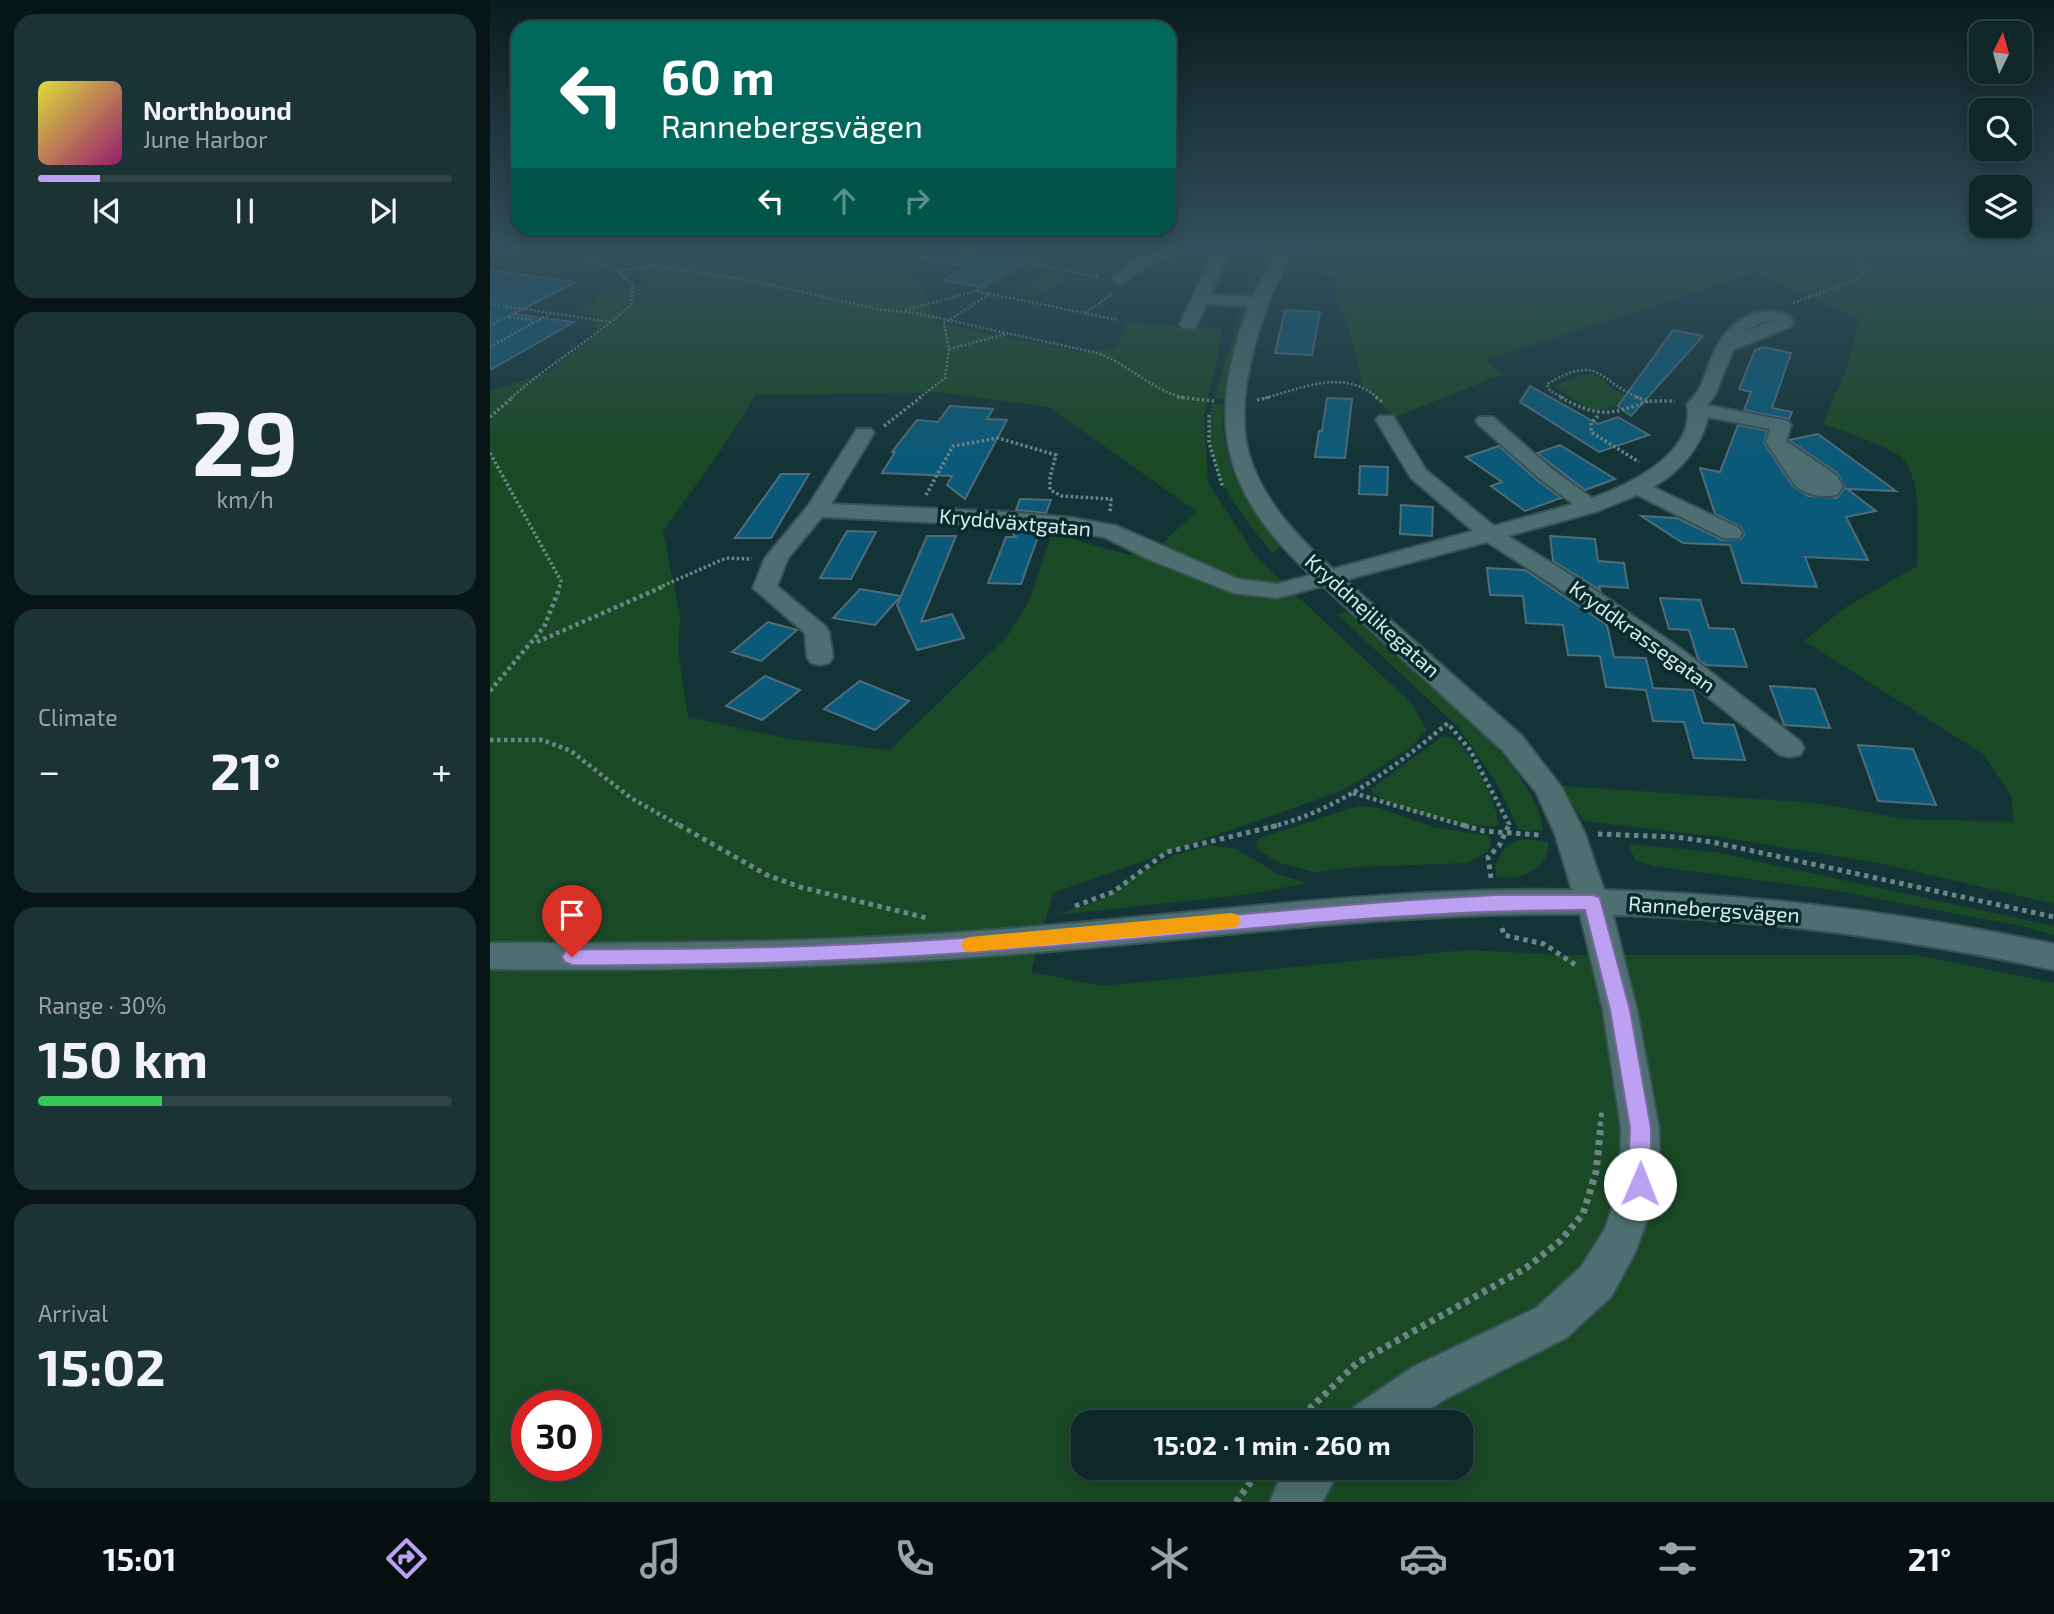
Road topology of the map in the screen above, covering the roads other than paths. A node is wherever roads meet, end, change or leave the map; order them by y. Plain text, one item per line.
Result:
1 (1193, 316) edge
2 (1256, 316) edge
3 (1769, 316) edge
4 (1189, 324) dead end
5 (1698, 406) junction
6 (1386, 420) road end
7 (1486, 421) dead end
8 (864, 433) road end
9 (1787, 452) dead end
10 (1635, 486) junction
11 (1590, 506) junction
12 (816, 510) junction
13 (1731, 533) dead end
14 (1490, 534) junction
15 (1327, 578) junction
16 (820, 657) dead end
17 (1790, 748) dead end
18 (1592, 902) junction
19 (490, 956) edge
20 (2054, 957) edge
21 (1389, 1410) edge
22 (1308, 1480) edge
23 (1294, 1502) edge

1 - 4 street
2 - 15 street, Kryddnejlikegatan
3 - 5 street
5 - 9 street
5 - 10 street
6 - 14 street, Kryddkrassegatan
7 - 11 street
8 - 12 street
10 - 11 street
10 - 13 street
11 - 14 street
12 - 15 street, Kryddväxtgatan
12 - 16 street
14 - 15 street
14 - 17 street, Kryddkrassegatan
15 - 18 street, Kryddnejlikegatan
18 - 19 street, Rannebergsvägen
18 - 20 street, Rannebergsvägen
18 - 21 street, Kryddnejlikegatan
22 - 23 street

